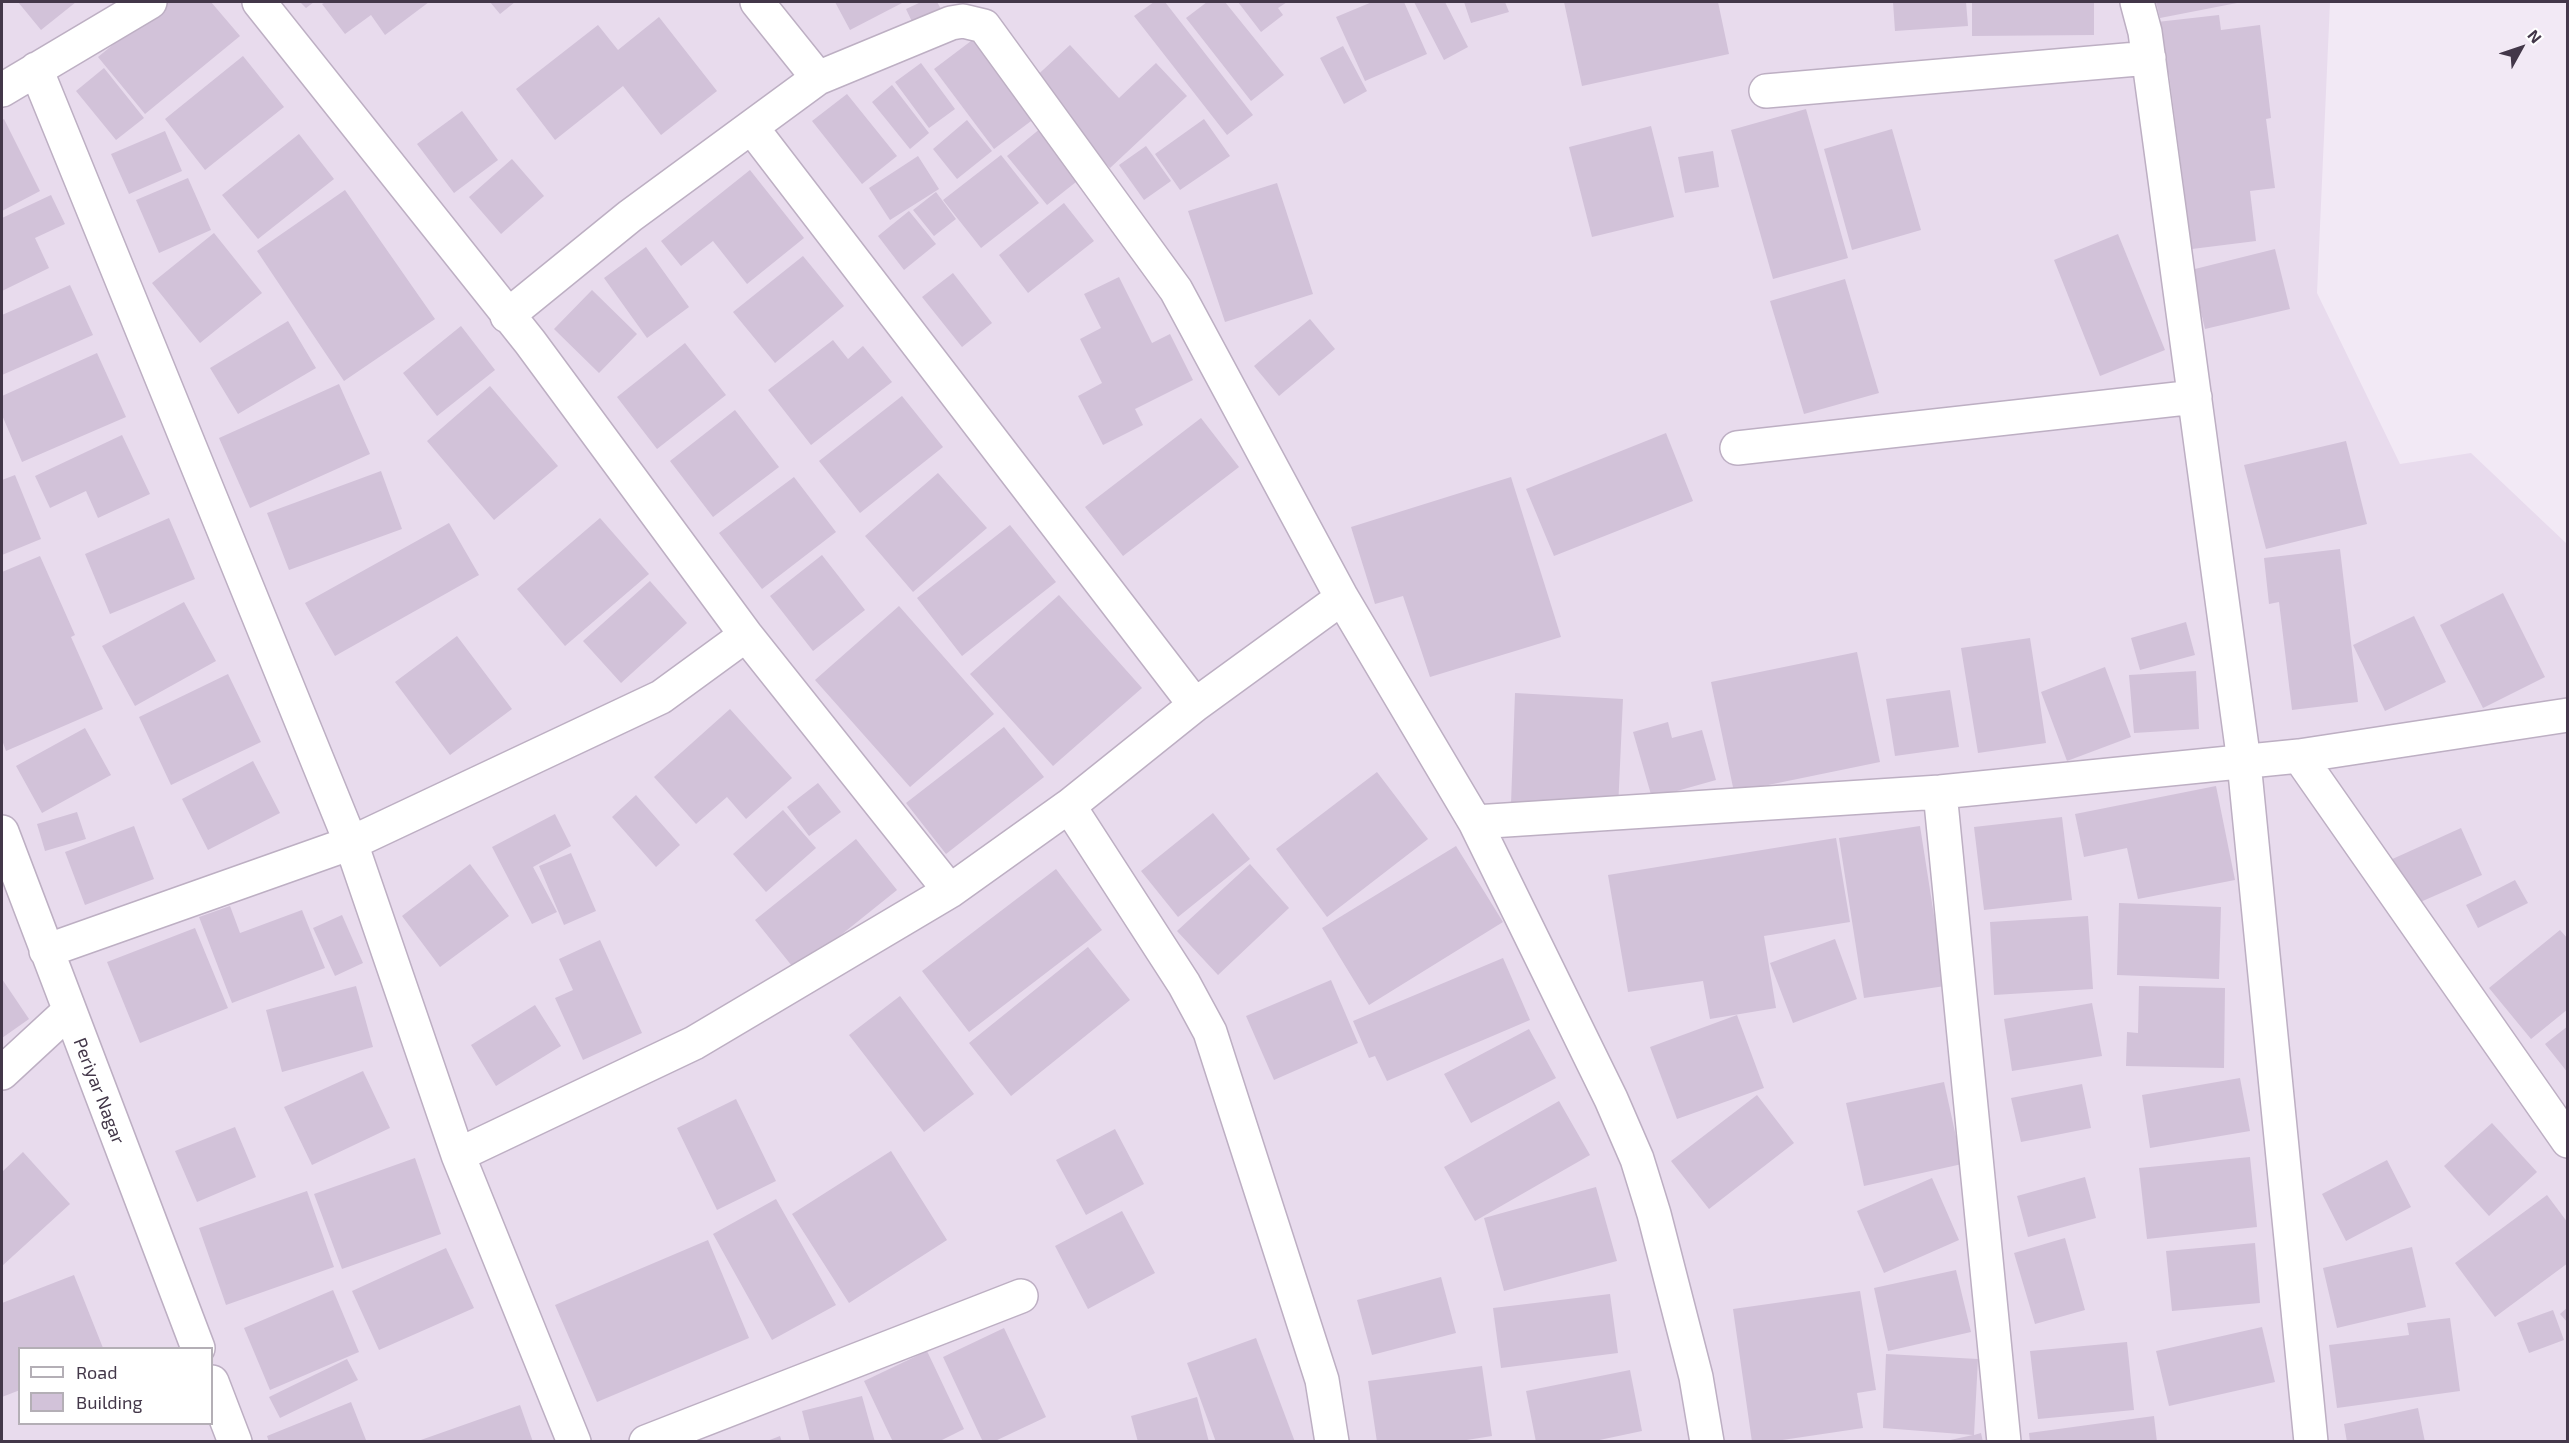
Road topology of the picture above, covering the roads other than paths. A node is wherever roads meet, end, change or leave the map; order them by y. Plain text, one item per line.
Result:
1 (150, 2) edge
2 (259, 2) edge
3 (757, 2) edge
4 (2137, 2) edge
5 (2149, 58) junction
6 (36, 69) junction
7 (818, 78) junction
8 (2, 90) edge
9 (1766, 91) dead end
10 (752, 128) junction
11 (507, 316) junction
12 (2195, 397) junction
13 (1737, 448) dead end
14 (1342, 598) junction
15 (746, 635) junction
16 (1195, 705) junction
17 (2568, 715) edge
18 (2299, 756) junction
19 (2244, 762) junction
20 (1940, 792) junction
21 (1069, 806) junction
22 (1474, 822) junction
23 (2, 832) edge
24 (351, 843) junction
25 (950, 891) junction
26 (46, 951) junction
27 (69, 1011) junction
28 (2, 1072) edge
29 (2568, 1141) edge
30 (458, 1155) junction
31 (1021, 1296) dead end
32 (198, 1347) edge
33 (213, 1385) edge
34 (235, 1442) edge
35 (574, 1442) edge
36 (646, 1442) edge
37 (1332, 1442) edge
38 (1707, 1442) edge
39 (2004, 1442) edge
40 (2311, 1442) edge

1 - 6 street
2 - 11 street
3 - 7 street
4 - 5 street
5 - 9 street
5 - 12 street
6 - 8 street
6 - 24 street
7 - 10 street
7 - 14 street
10 - 11 street
10 - 16 street
11 - 15 street
12 - 13 street
12 - 19 street
14 - 16 street
14 - 22 street
15 - 24 street
15 - 25 street
16 - 21 street
17 - 18 street
18 - 19 street
18 - 29 street
19 - 20 street
19 - 40 street
20 - 22 street
20 - 39 street
21 - 25 street
21 - 37 street
22 - 38 street
23 - 26 street, Periyar Nagar
24 - 26 street
24 - 30 street
25 - 30 street
26 - 27 street, Periyar Nagar
27 - 28 street
27 - 32 street, Periyar Nagar
30 - 35 street
31 - 36 street
33 - 34 street

